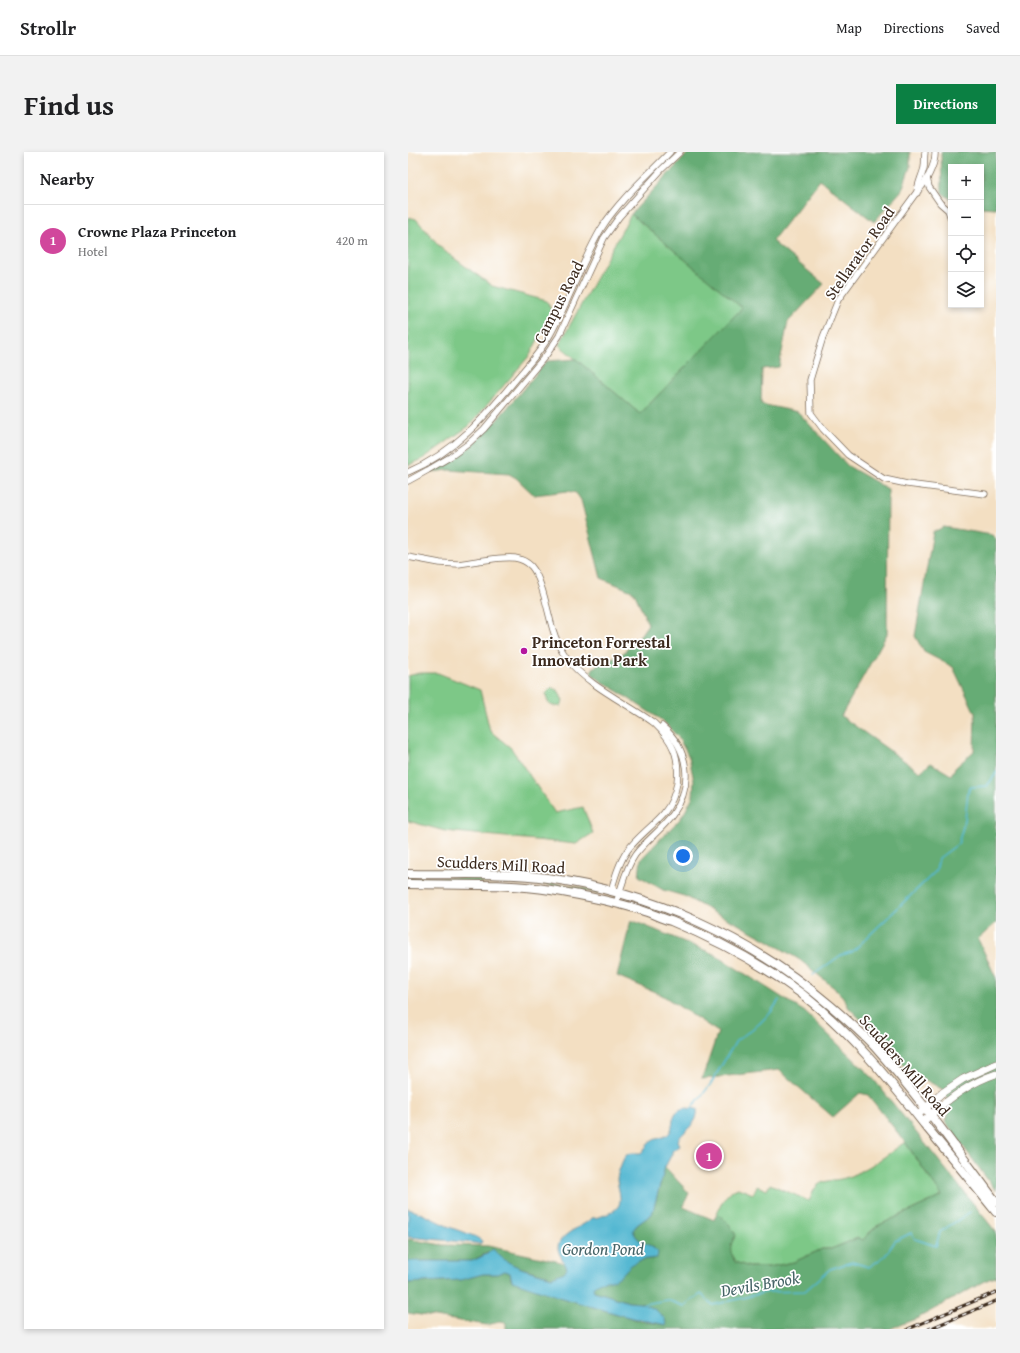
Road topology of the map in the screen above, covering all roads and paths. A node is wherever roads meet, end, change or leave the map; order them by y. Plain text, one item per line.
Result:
1 (670, 152) edge
2 (680, 152) edge
3 (934, 152) edge
4 (925, 154) edge
5 (927, 178) junction
6 (916, 193) junction
7 (948, 210) edge
8 (408, 472) edge
9 (408, 481) edge
10 (986, 494) dead end
11 (408, 557) edge
12 (646, 717) junction
13 (408, 874) edge
14 (408, 884) edge
15 (611, 891) junction
16 (620, 893) junction
17 (616, 903) junction
18 (996, 1064) edge
19 (996, 1074) edge
20 (928, 1111) junction
21 (920, 1118) junction
22 (996, 1202) edge
23 (996, 1212) edge

1 - 8 street, Campus Road
2 - 9 street, Campus Road
3 - 5 street, Stellarator Road
4 - 6 street, Stellarator Road
5 - 6 street, Stellarator Road
5 - 7 street
6 - 10 street, Stellarator Road
11 - 12 street
12 - 15 street
12 - 16 street
13 - 15 main road, Scudders Mill Road
14 - 17 main road, Scudders Mill Road
15 - 16 main road, Scudders Mill Road
16 - 17 street
16 - 20 main road, Scudders Mill Road
17 - 21 main road, Scudders Mill Road
18 - 20 street
19 - 20 street
20 - 21 street
20 - 22 main road, Scudders Mill Road
21 - 23 main road, Scudders Mill Road

